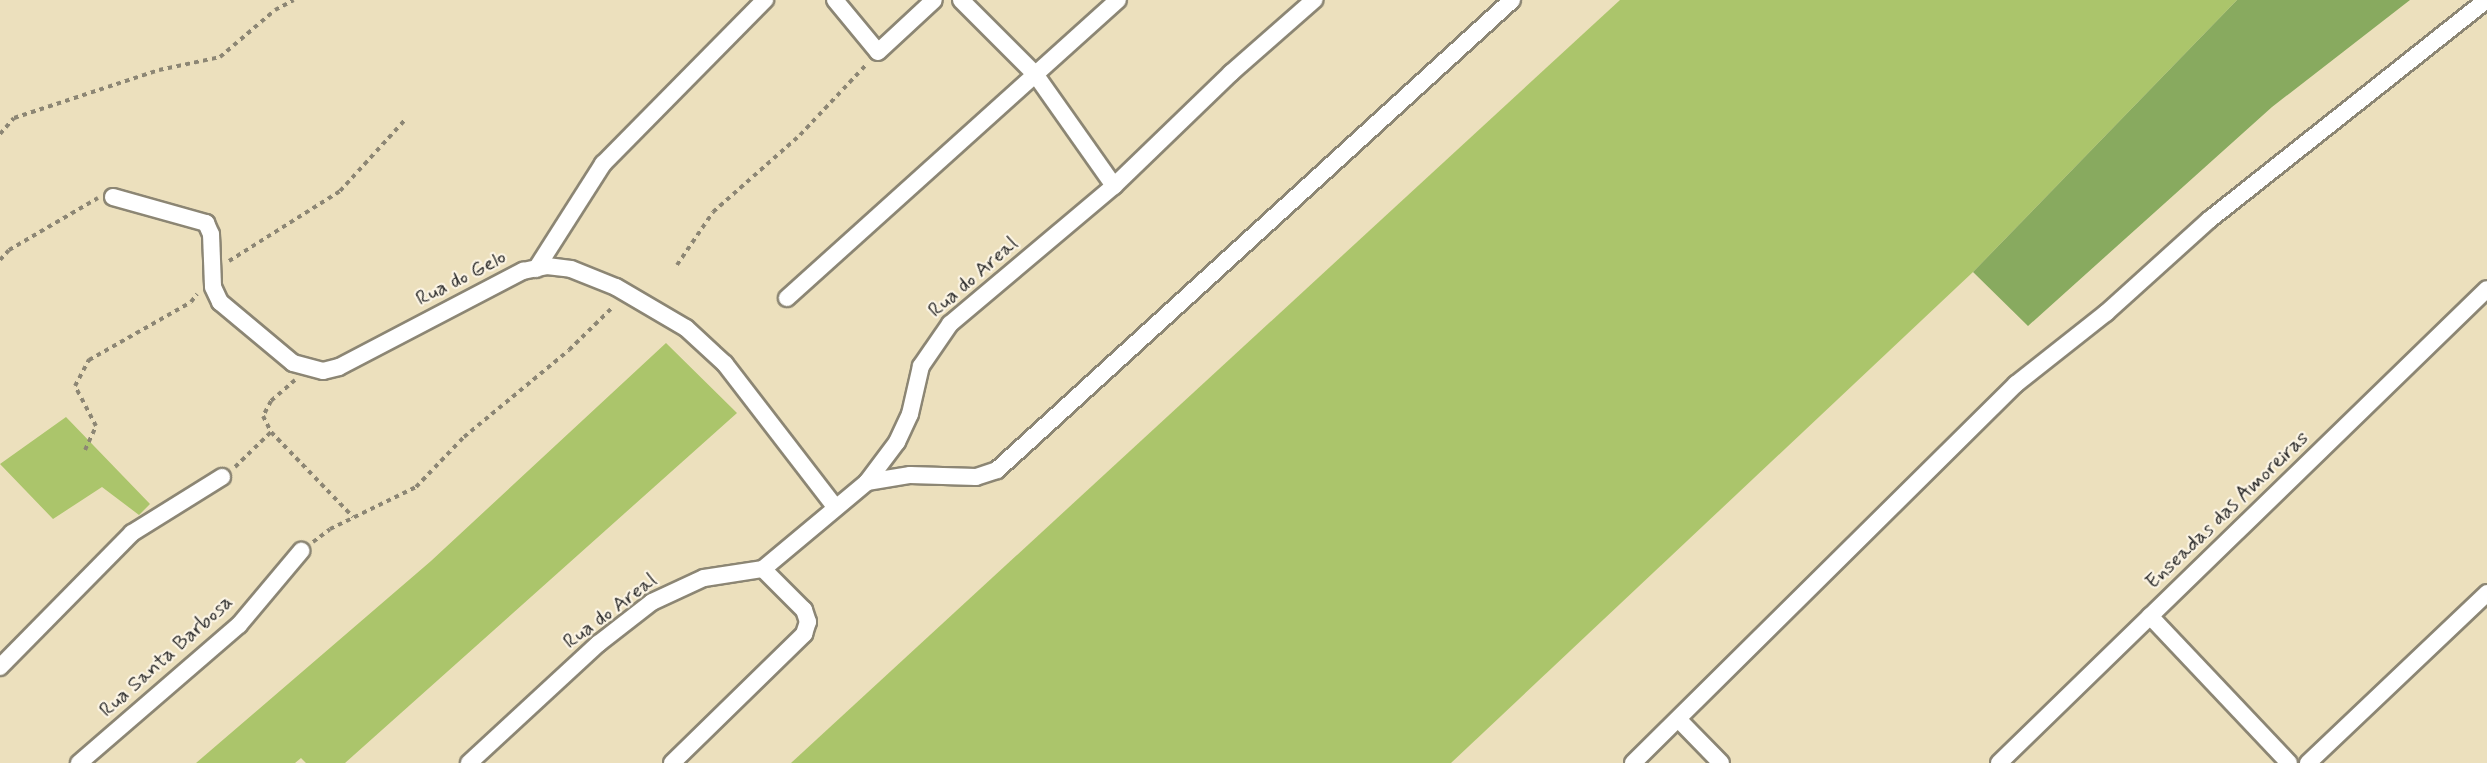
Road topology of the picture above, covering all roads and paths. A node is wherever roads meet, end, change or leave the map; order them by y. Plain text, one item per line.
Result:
1 (294, 0) edge
2 (765, 0) edge
3 (835, 0) edge
4 (934, 0) edge
5 (961, 0) edge
6 (1118, 0) edge
7 (1314, 0) edge
8 (1512, 0) edge
9 (2487, 0) edge
10 (878, 52) junction
11 (1035, 74) junction
12 (0, 134) edge
13 (1114, 186) junction
14 (113, 197) joint
15 (0, 260) edge
16 (677, 266) dead end
17 (536, 269) junction
18 (2487, 290) edge
19 (627, 293) junction
20 (787, 298) dead end
21 (309, 368) junction
22 (271, 432) junction
23 (222, 477) joint
24 (867, 482) junction
25 (835, 507) junction
26 (354, 517) junction
27 (301, 551) joint
28 (764, 569) junction
29 (2487, 593) edge
30 (2150, 616) junction
31 (0, 666) edge
32 (1679, 720) junction
33 (79, 763) edge
34 (469, 763) edge
35 (672, 763) edge
36 (1633, 763) edge
37 (1721, 763) edge
38 (2000, 763) edge
39 (2289, 763) edge
40 (2308, 763) edge

1 - 12 path
2 - 17 street
3 - 10 street
4 - 10 street
5 - 11 street
6 - 11 street
7 - 13 street, Rua do Areal
8 - 24 street
9 - 32 street
10 - 16 path
11 - 13 street
11 - 20 street
13 - 24 street, Rua do Areal
14 - 15 path
14 - 21 street, Rua do Gelo
17 - 19 street, Rua do Gelo
17 - 21 street, Rua do Gelo
18 - 30 street, Enseadas das Amoreiras
19 - 25 street, Rua do Gelo
19 - 26 path
21 - 22 path
22 - 23 path
22 - 26 path
23 - 31 street
24 - 25 street, Rua do Areal
25 - 28 street, Rua do Areal
26 - 27 path
27 - 33 street, Rua Santa Barbosa
28 - 34 street, Rua do Areal
28 - 35 street
29 - 40 street
30 - 38 street, Enseadas das Amoreiras
30 - 39 street
32 - 36 street
32 - 37 street

